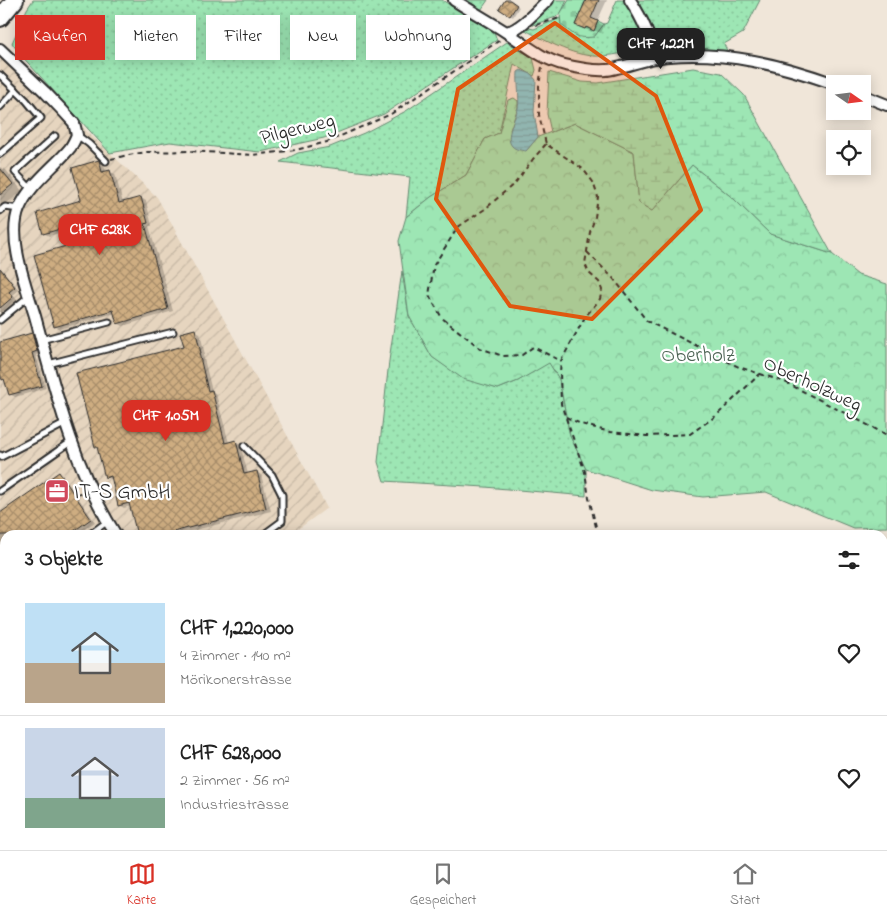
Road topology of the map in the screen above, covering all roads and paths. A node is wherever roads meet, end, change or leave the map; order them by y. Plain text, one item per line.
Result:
1 (15, 0) edge
2 (454, 0) edge
3 (548, 0) edge
4 (630, 0) edge
5 (0, 18) edge
6 (507, 32) junction
7 (0, 49) edge
8 (543, 57) junction
9 (654, 58) junction
10 (0, 75) edge
11 (826, 81) edge
12 (16, 90) junction
13 (871, 99) edge
14 (887, 105) edge
15 (0, 107) edge
16 (77, 135) junction
17 (55, 136) dead end
18 (546, 144) junction
19 (0, 154) edge
20 (106, 161) joint
21 (31, 188) junction
22 (19, 209) junction
23 (0, 211) edge
24 (588, 252) junction
25 (29, 296) junction
26 (0, 320) edge
27 (109, 322) dead end
28 (173, 332) dead end
29 (41, 340) junction
30 (561, 360) junction
31 (48, 364) junction
32 (760, 374) junction
33 (566, 417) junction
34 (66, 423) junction
35 (887, 435) edge
36 (72, 441) junction
37 (244, 446) dead end
38 (0, 456) edge
39 (0, 491) edge
40 (108, 521) junction
41 (96, 530) edge
42 (113, 530) edge
43 (269, 530) edge
44 (597, 530) edge

1 - 5 main road
2 - 6 street
3 - 6 street
4 - 9 street
6 - 8 street
6 - 20 path, Pilgerweg
7 - 16 street
8 - 9 street
8 - 18 path
9 - 11 street
10 - 12 lane
12 - 15 lane
12 - 19 lane
13 - 14 street
16 - 20 lane
16 - 21 street
17 - 21 lane
18 - 24 path
18 - 30 path
21 - 22 street
22 - 23 lane
22 - 25 street
24 - 30 path
24 - 32 path, Oberholzweg
25 - 26 lane
25 - 29 street
27 - 29 lane
28 - 31 lane
29 - 31 street
30 - 33 path
31 - 34 street
32 - 33 path
32 - 35 path, Oberholzweg
33 - 44 path
34 - 36 street
34 - 38 lane
36 - 39 lane
36 - 40 street
37 - 43 lane
40 - 41 lane
40 - 42 street

